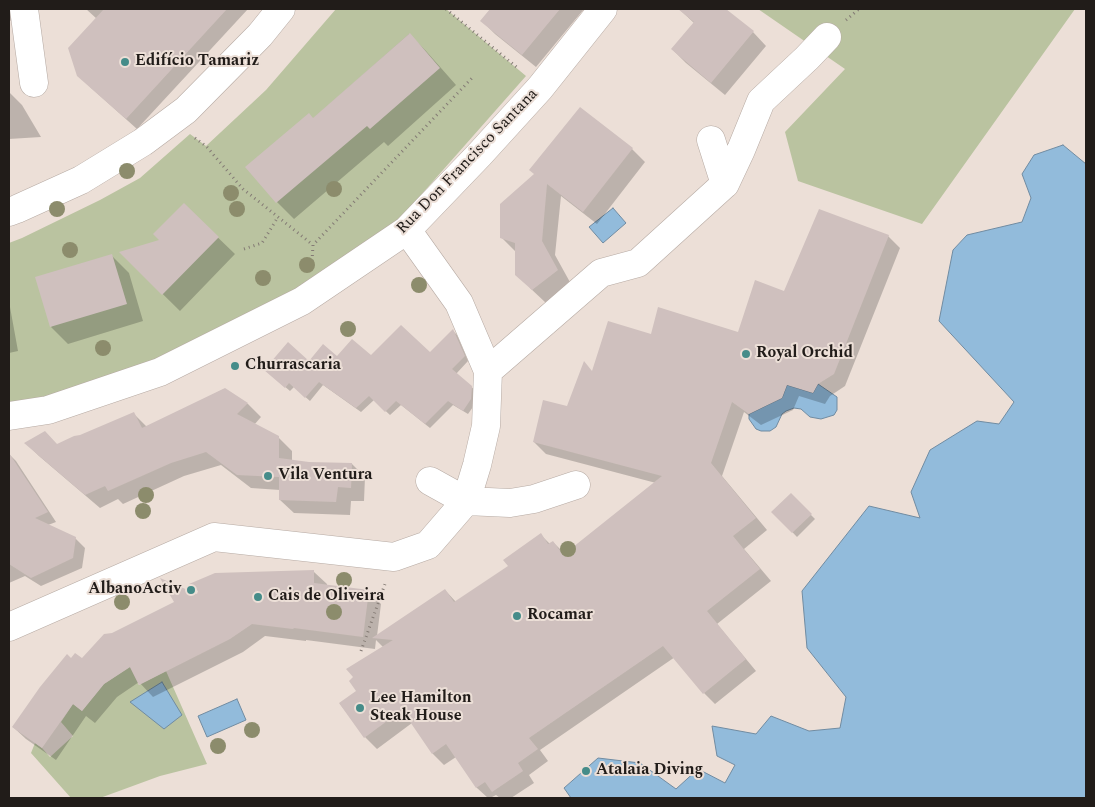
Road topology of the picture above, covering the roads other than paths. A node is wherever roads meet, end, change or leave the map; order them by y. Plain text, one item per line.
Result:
1 (24, 9) edge
2 (281, 9) edge
3 (603, 9) edge
4 (827, 37) dead end
5 (34, 83) dead end
6 (711, 140) dead end
7 (725, 184) junction
8 (9, 212) edge
9 (407, 230) junction
10 (488, 371) junction
11 (9, 416) edge
12 (430, 481) dead end
13 (576, 485) dead end
14 (466, 501) junction
15 (9, 627) edge

1 - 5 street
2 - 8 street
3 - 9 street, Rua Don Francisco Santana
4 - 7 street
6 - 7 street
7 - 10 street
9 - 10 street
9 - 11 street, Rua Don Francisco Santana
10 - 14 street
12 - 14 street
13 - 14 street
14 - 15 street

